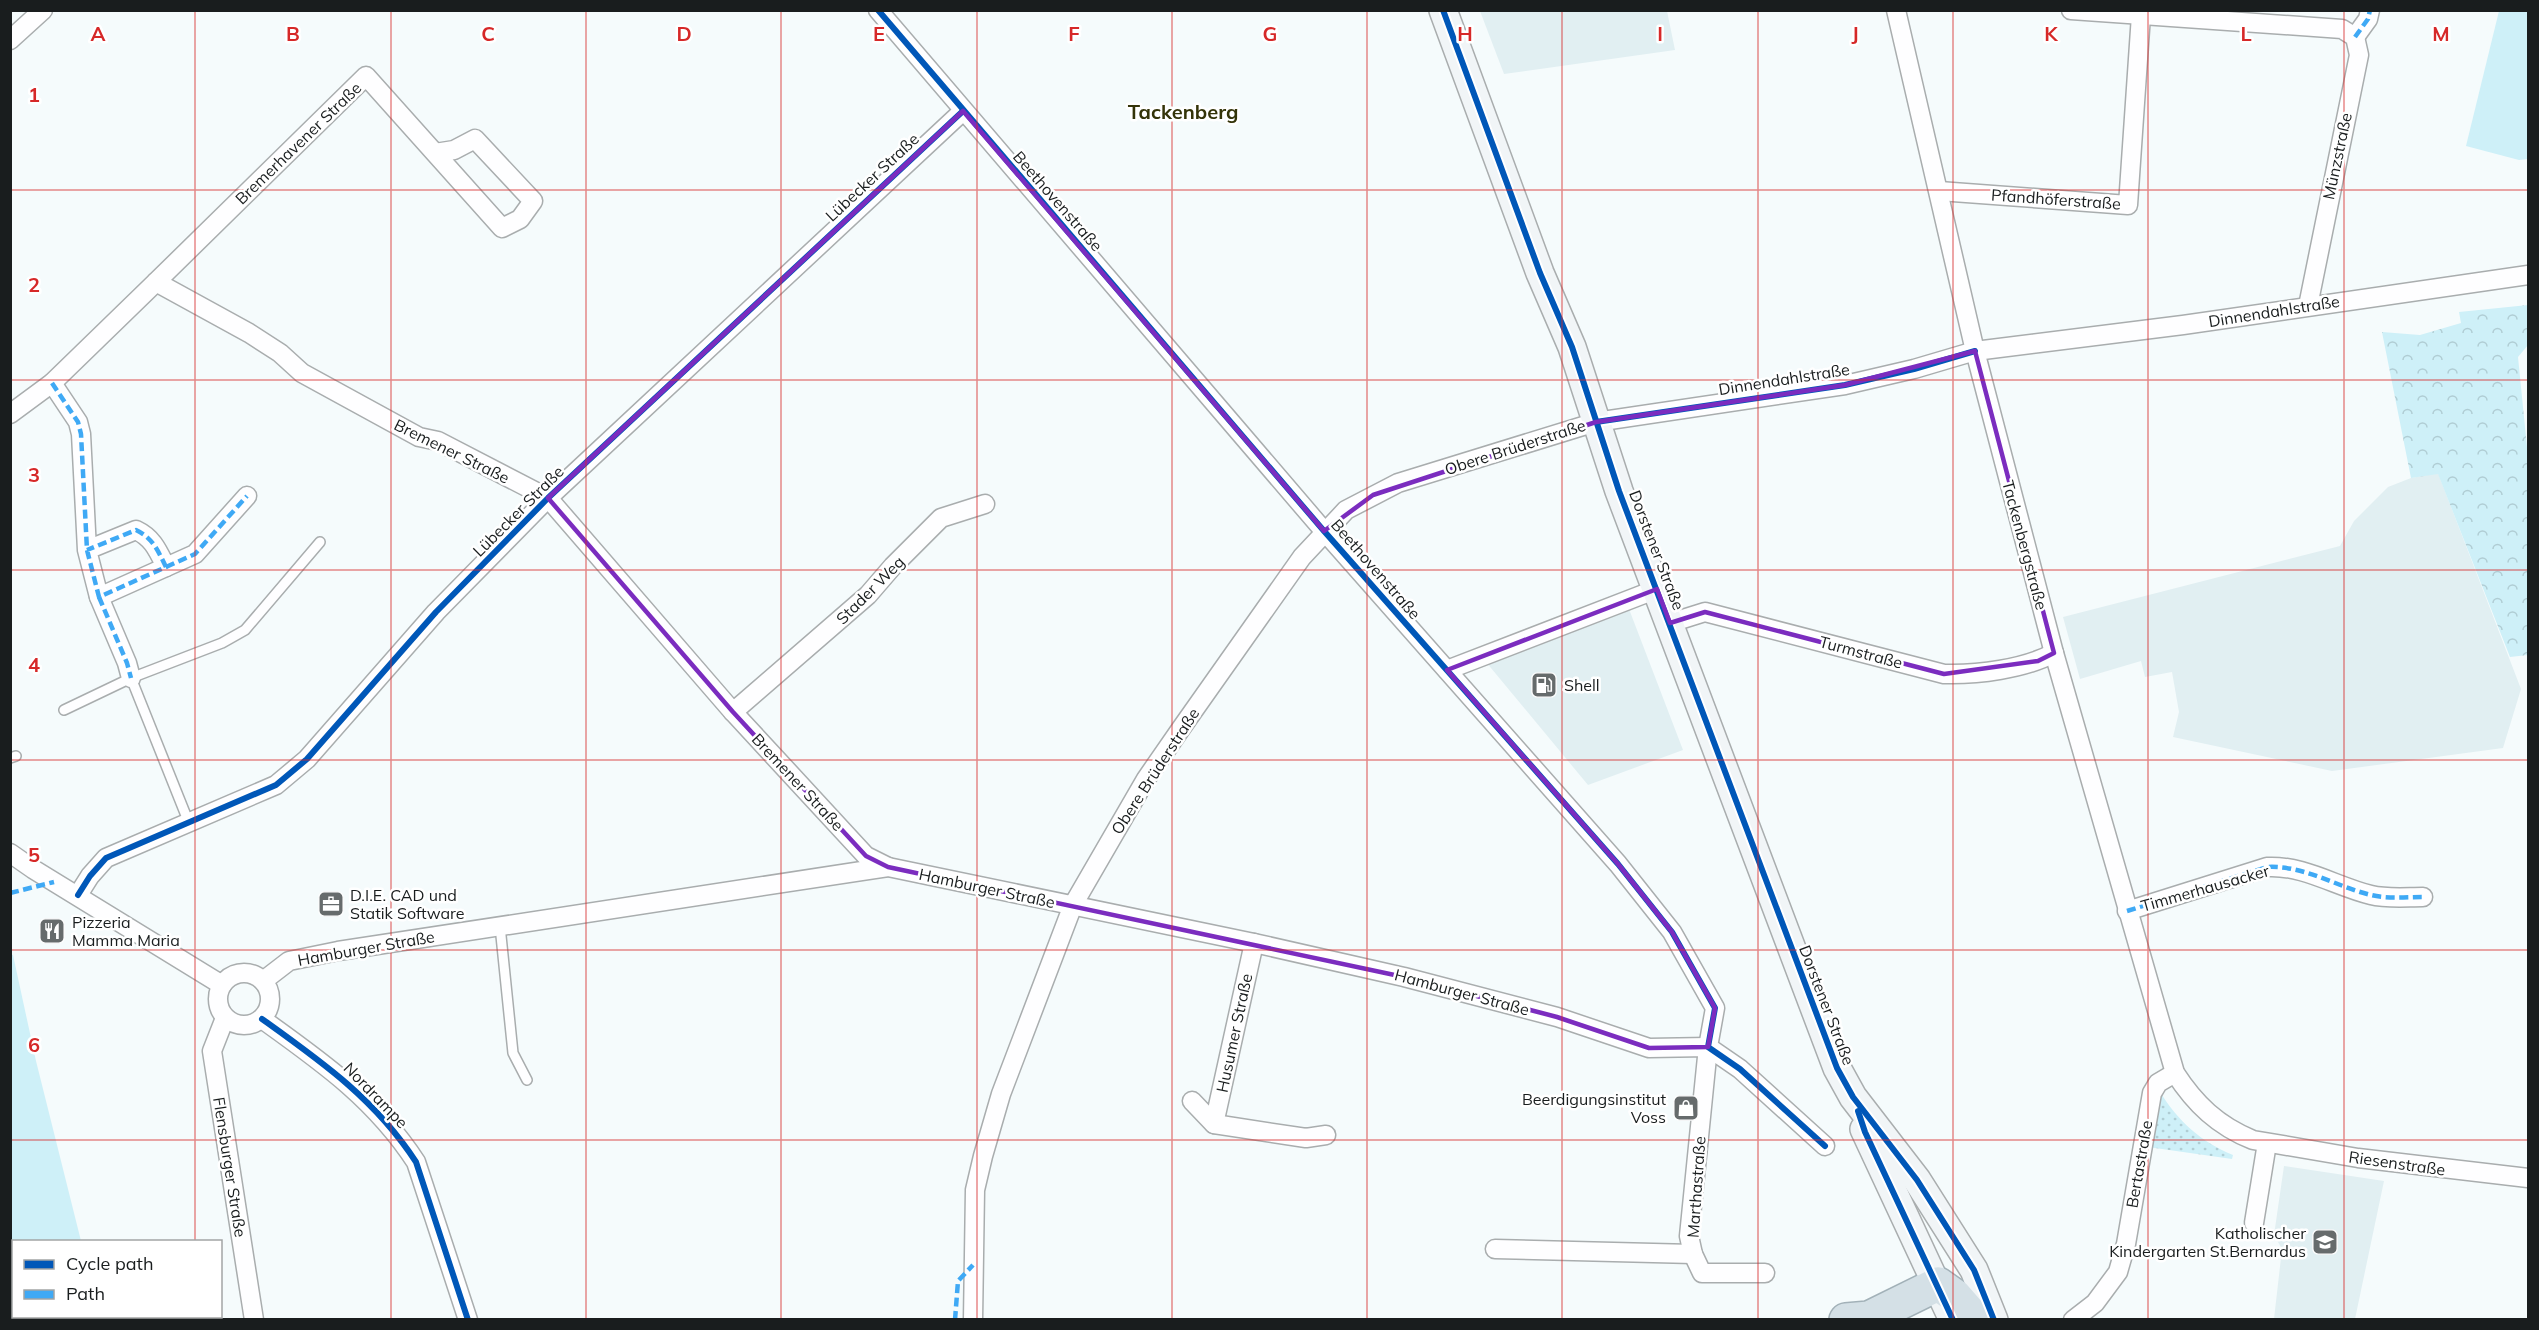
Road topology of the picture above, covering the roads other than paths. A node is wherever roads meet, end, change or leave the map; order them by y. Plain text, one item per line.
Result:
1 (43, 10) edge
2 (878, 10) edge
3 (1443, 10) edge
4 (1896, 10) edge
5 (2071, 10) edge
6 (2370, 10) edge
7 (2141, 15) junction
8 (2355, 36) junction
9 (10, 40) edge
10 (963, 111) junction
11 (435, 153) junction
12 (1939, 191) junction
13 (2529, 276) edge
14 (156, 282) junction
15 (2308, 306) junction
16 (1975, 351) junction
17 (52, 383) junction
18 (10, 414) edge
19 (1596, 422) junction
20 (247, 496) dead end
21 (548, 498) junction
22 (986, 504) dead end
23 (1324, 531) junction
24 (320, 543) dead end
25 (87, 550) junction
26 (166, 567) junction
27 (1657, 589) junction
28 (99, 597) junction
29 (1670, 623) junction
30 (2054, 654) junction
31 (1447, 670) junction
32 (132, 678) junction
33 (64, 710) dead end
34 (733, 712) junction
35 (189, 823) junction
36 (10, 853) edge
37 (888, 867) junction
38 (78, 895) junction
39 (2423, 897) dead end
40 (1073, 906) junction
41 (2127, 911) junction
42 (500, 926) junction
43 (1254, 943) junction
44 (263, 981) junction
45 (222, 985) junction
46 (225, 1018) junction
47 (262, 1019) junction
48 (1708, 1047) junction
49 (2175, 1073) junction
50 (527, 1080) dead end
51 (1852, 1097) junction
52 (1192, 1101) dead end
53 (1214, 1124) junction
54 (1326, 1135) dead end
55 (2267, 1143) junction
56 (1825, 1146) dead end
57 (2529, 1178) edge
58 (2254, 1223) dead end
59 (1495, 1250) dead end
60 (1693, 1254) junction
61 (1765, 1273) dead end
62 (1938, 1284) junction
63 (254, 1320) edge
64 (468, 1320) edge
65 (973, 1320) edge
66 (1846, 1320) edge
67 (1953, 1320) edge
68 (1976, 1320) edge
69 (1994, 1320) edge
70 (2073, 1320) edge

1 - 9 street
2 - 10 street, Beethovenstraße
3 - 19 main road, Dorstener Straße
4 - 12 street, Tackenbergstraße
5 - 7 street
6 - 8 street
7 - 8 street
7 - 12 street, Pfandhöferstraße
8 - 15 street, Münzstraße
10 - 21 street, Lübecker Straße
10 - 23 street, Beethovenstraße
11 - 11 street, Bremerhavener Straße
11 - 14 street, Bremerhavener Straße
12 - 16 street, Tackenbergstraße
13 - 15 street, Dinnendahlstraße
14 - 17 street
14 - 21 street, Bremener Straße
15 - 16 street, Dinnendahlstraße
16 - 19 street, Dinnendahlstraße
16 - 30 street, Tackenbergstraße
17 - 18 street
17 - 25 street
19 - 23 street, Obere Brüderstraße
19 - 27 main road, Dorstener Straße
20 - 26 street
21 - 34 street, Bremener Straße
21 - 35 street, Lübecker Straße
22 - 34 street, Stader Weg
23 - 31 street, Beethovenstraße
23 - 40 street, Obere Brüderstraße
24 - 32 lane
25 - 26 street
25 - 28 street
26 - 28 street
27 - 29 main road, Dorstener Straße
27 - 31 street
28 - 32 street
29 - 30 street, Turmstraße
29 - 51 main road, Dorstener Straße
30 - 41 street, Tackenbergstraße
31 - 48 street, Beethovenstraße
32 - 33 lane
32 - 35 lane
34 - 37 street, Bremener Straße
35 - 38 street, Lübecker Straße
36 - 38 street
37 - 40 street, Hamburger Straße
37 - 42 street, Hamburger Straße
38 - 45 street
39 - 41 street, Timmerhausacker
40 - 43 street, Hamburger Straße
40 - 65 street, Obere Brüderstraße
41 - 49 street, Tackenbergstraße
42 - 44 street, Hamburger Straße
42 - 50 lane
43 - 48 street, Hamburger Straße
43 - 53 street, Husumer Straße
44 - 45 street
44 - 47 street
45 - 46 street
46 - 47 street
46 - 63 street, Flensburger Straße
47 - 64 street, Nordrampe
48 - 56 street
48 - 60 street, Marthastraße
49 - 55 street, Riesenstraße
49 - 70 street, Bertastraße
51 - 62 main road, Dorstener Straße
51 - 69 main road, Dorstener Straße
52 - 53 street, Husumer Straße
53 - 54 street
55 - 57 street, Riesenstraße
55 - 58 street
59 - 60 street, Marthastraße
60 - 61 street, Marthastraße
62 - 66 highway
62 - 67 main road, Dorstener Straße
62 - 68 highway

